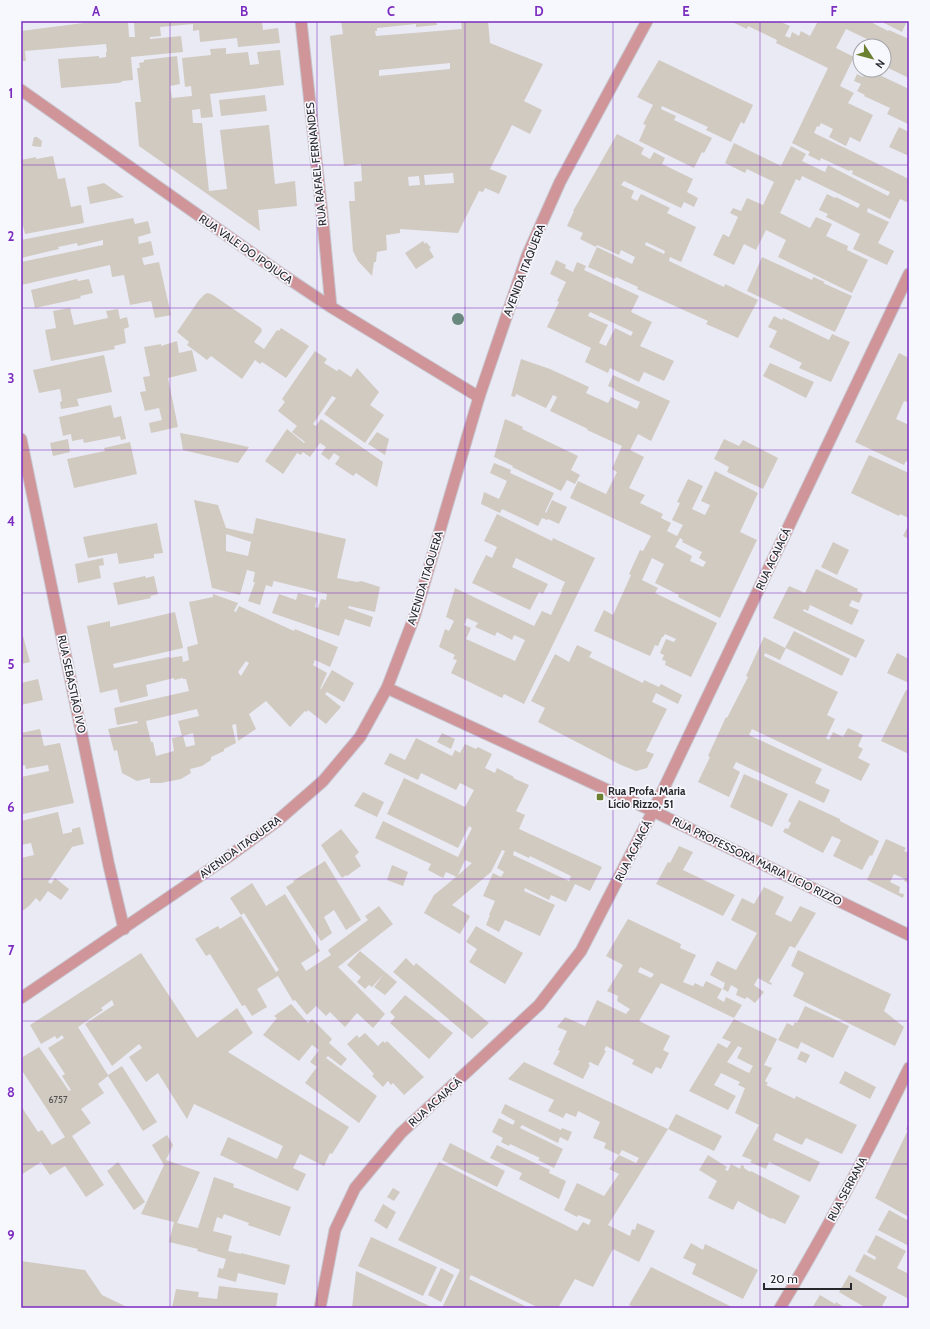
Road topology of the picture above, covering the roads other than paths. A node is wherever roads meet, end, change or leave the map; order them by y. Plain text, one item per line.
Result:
1 (301, 21) edge
2 (647, 21) edge
3 (21, 90) edge
4 (909, 274) edge
5 (331, 307) junction
6 (479, 397) junction
7 (21, 439) edge
8 (387, 688) junction
9 (653, 811) junction
10 (124, 929) junction
11 (909, 935) edge
12 (21, 998) edge
13 (909, 1068) edge
14 (320, 1308) edge
15 (780, 1308) edge

1 - 5 street, RUA RAFAEL FERNANDES
2 - 6 street, AVENIDA ITAQUERA
3 - 5 street, RUA VALE DO IPOJUCA
4 - 9 street, RUA ACAIACÁ
5 - 6 street, RUA VALE DO IPOJUCA
6 - 8 street, AVENIDA ITAQUERA
7 - 10 street, RUA SEBASTIÃO IVO
8 - 9 street, RUA PROFESSORA MARIA LICIO RIZZO
8 - 10 street, AVENIDA ITAQUERA
9 - 11 street, RUA PROFESSORA MARIA LICIO RIZZO
9 - 14 street, RUA ACAIACÁ
10 - 12 street, AVENIDA ITAQUERA
13 - 15 street, RUA SERRANA

